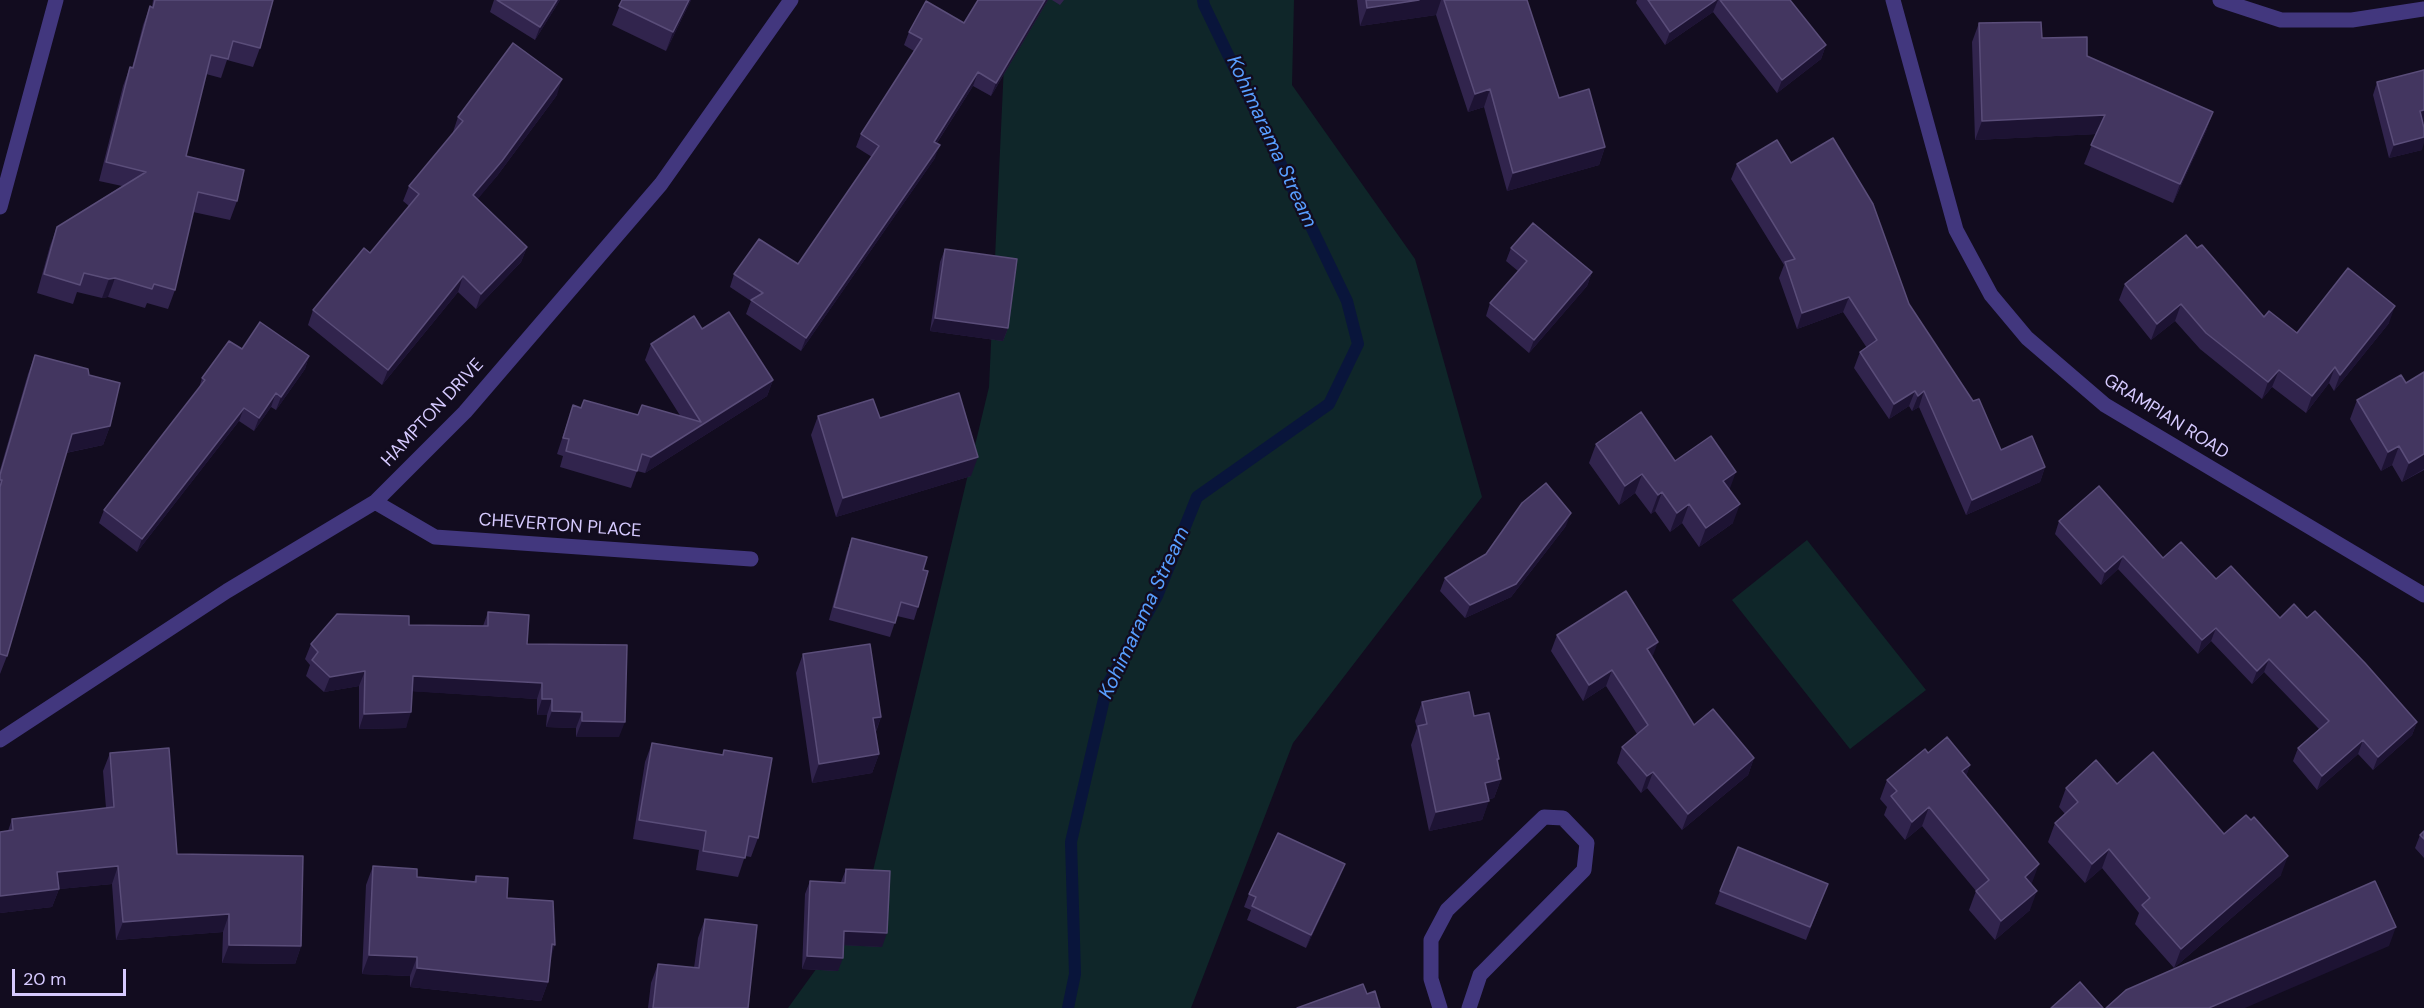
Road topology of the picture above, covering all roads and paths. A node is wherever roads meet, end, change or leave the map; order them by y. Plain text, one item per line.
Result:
1 (56, 0) edge
2 (792, 0) edge
3 (1893, 0) edge
4 (2220, 0) edge
5 (2424, 9) edge
6 (0, 207) edge
7 (375, 502) junction
8 (751, 559) dead end
9 (2424, 595) edge
10 (0, 740) edge
11 (1440, 1008) edge
12 (1469, 1008) edge

1 - 6 street
2 - 7 street, HAMPTON DRIVE
3 - 9 street, GRAMPIAN ROAD
4 - 5 street
7 - 8 street, CHEVERTON PLACE
7 - 10 street, HAMPTON DRIVE
11 - 12 street

